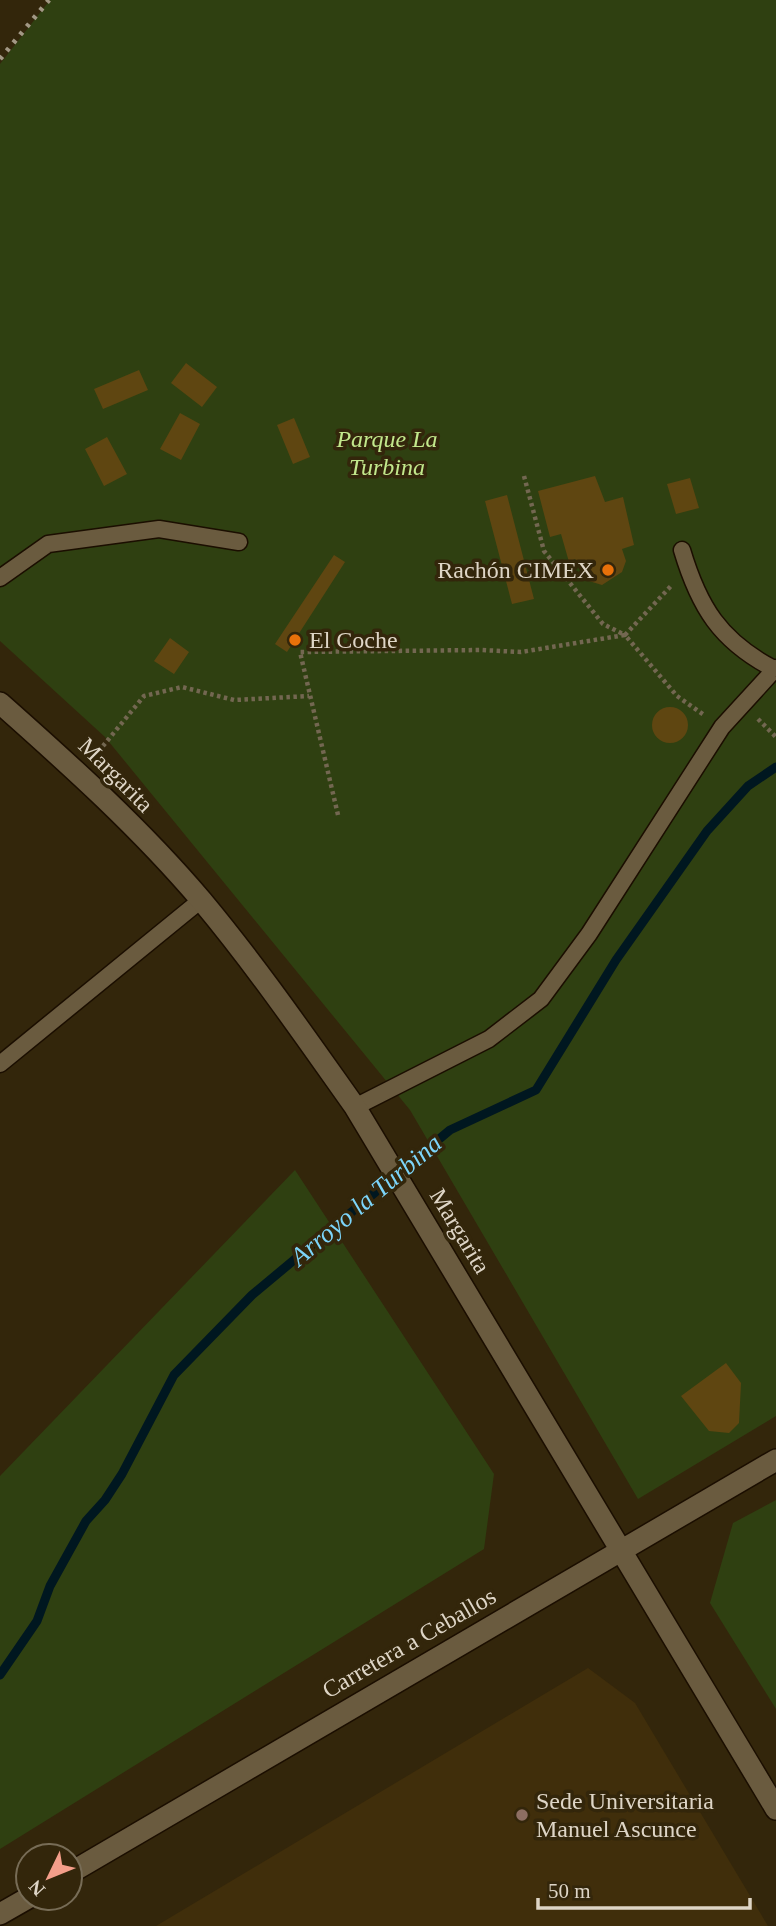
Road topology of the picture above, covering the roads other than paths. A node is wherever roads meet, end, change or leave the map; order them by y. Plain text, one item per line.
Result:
1 (239, 542) dead end
2 (682, 550) dead end
3 (0, 578) edge
4 (775, 669) edge
5 (0, 703) edge
6 (201, 900) junction
7 (0, 1064) edge
8 (355, 1107) junction
9 (776, 1460) edge
10 (619, 1550) junction
11 (776, 1809) edge
12 (84, 1865) edge

1 - 3 lane
2 - 4 lane
4 - 8 lane
5 - 6 main road, Margarita
6 - 7 lane
6 - 8 main road, Margarita
8 - 10 main road, Margarita
9 - 10 main road, Carretera a Ceballos
10 - 11 main road, Margarita
10 - 12 main road, Carretera a Ceballos

